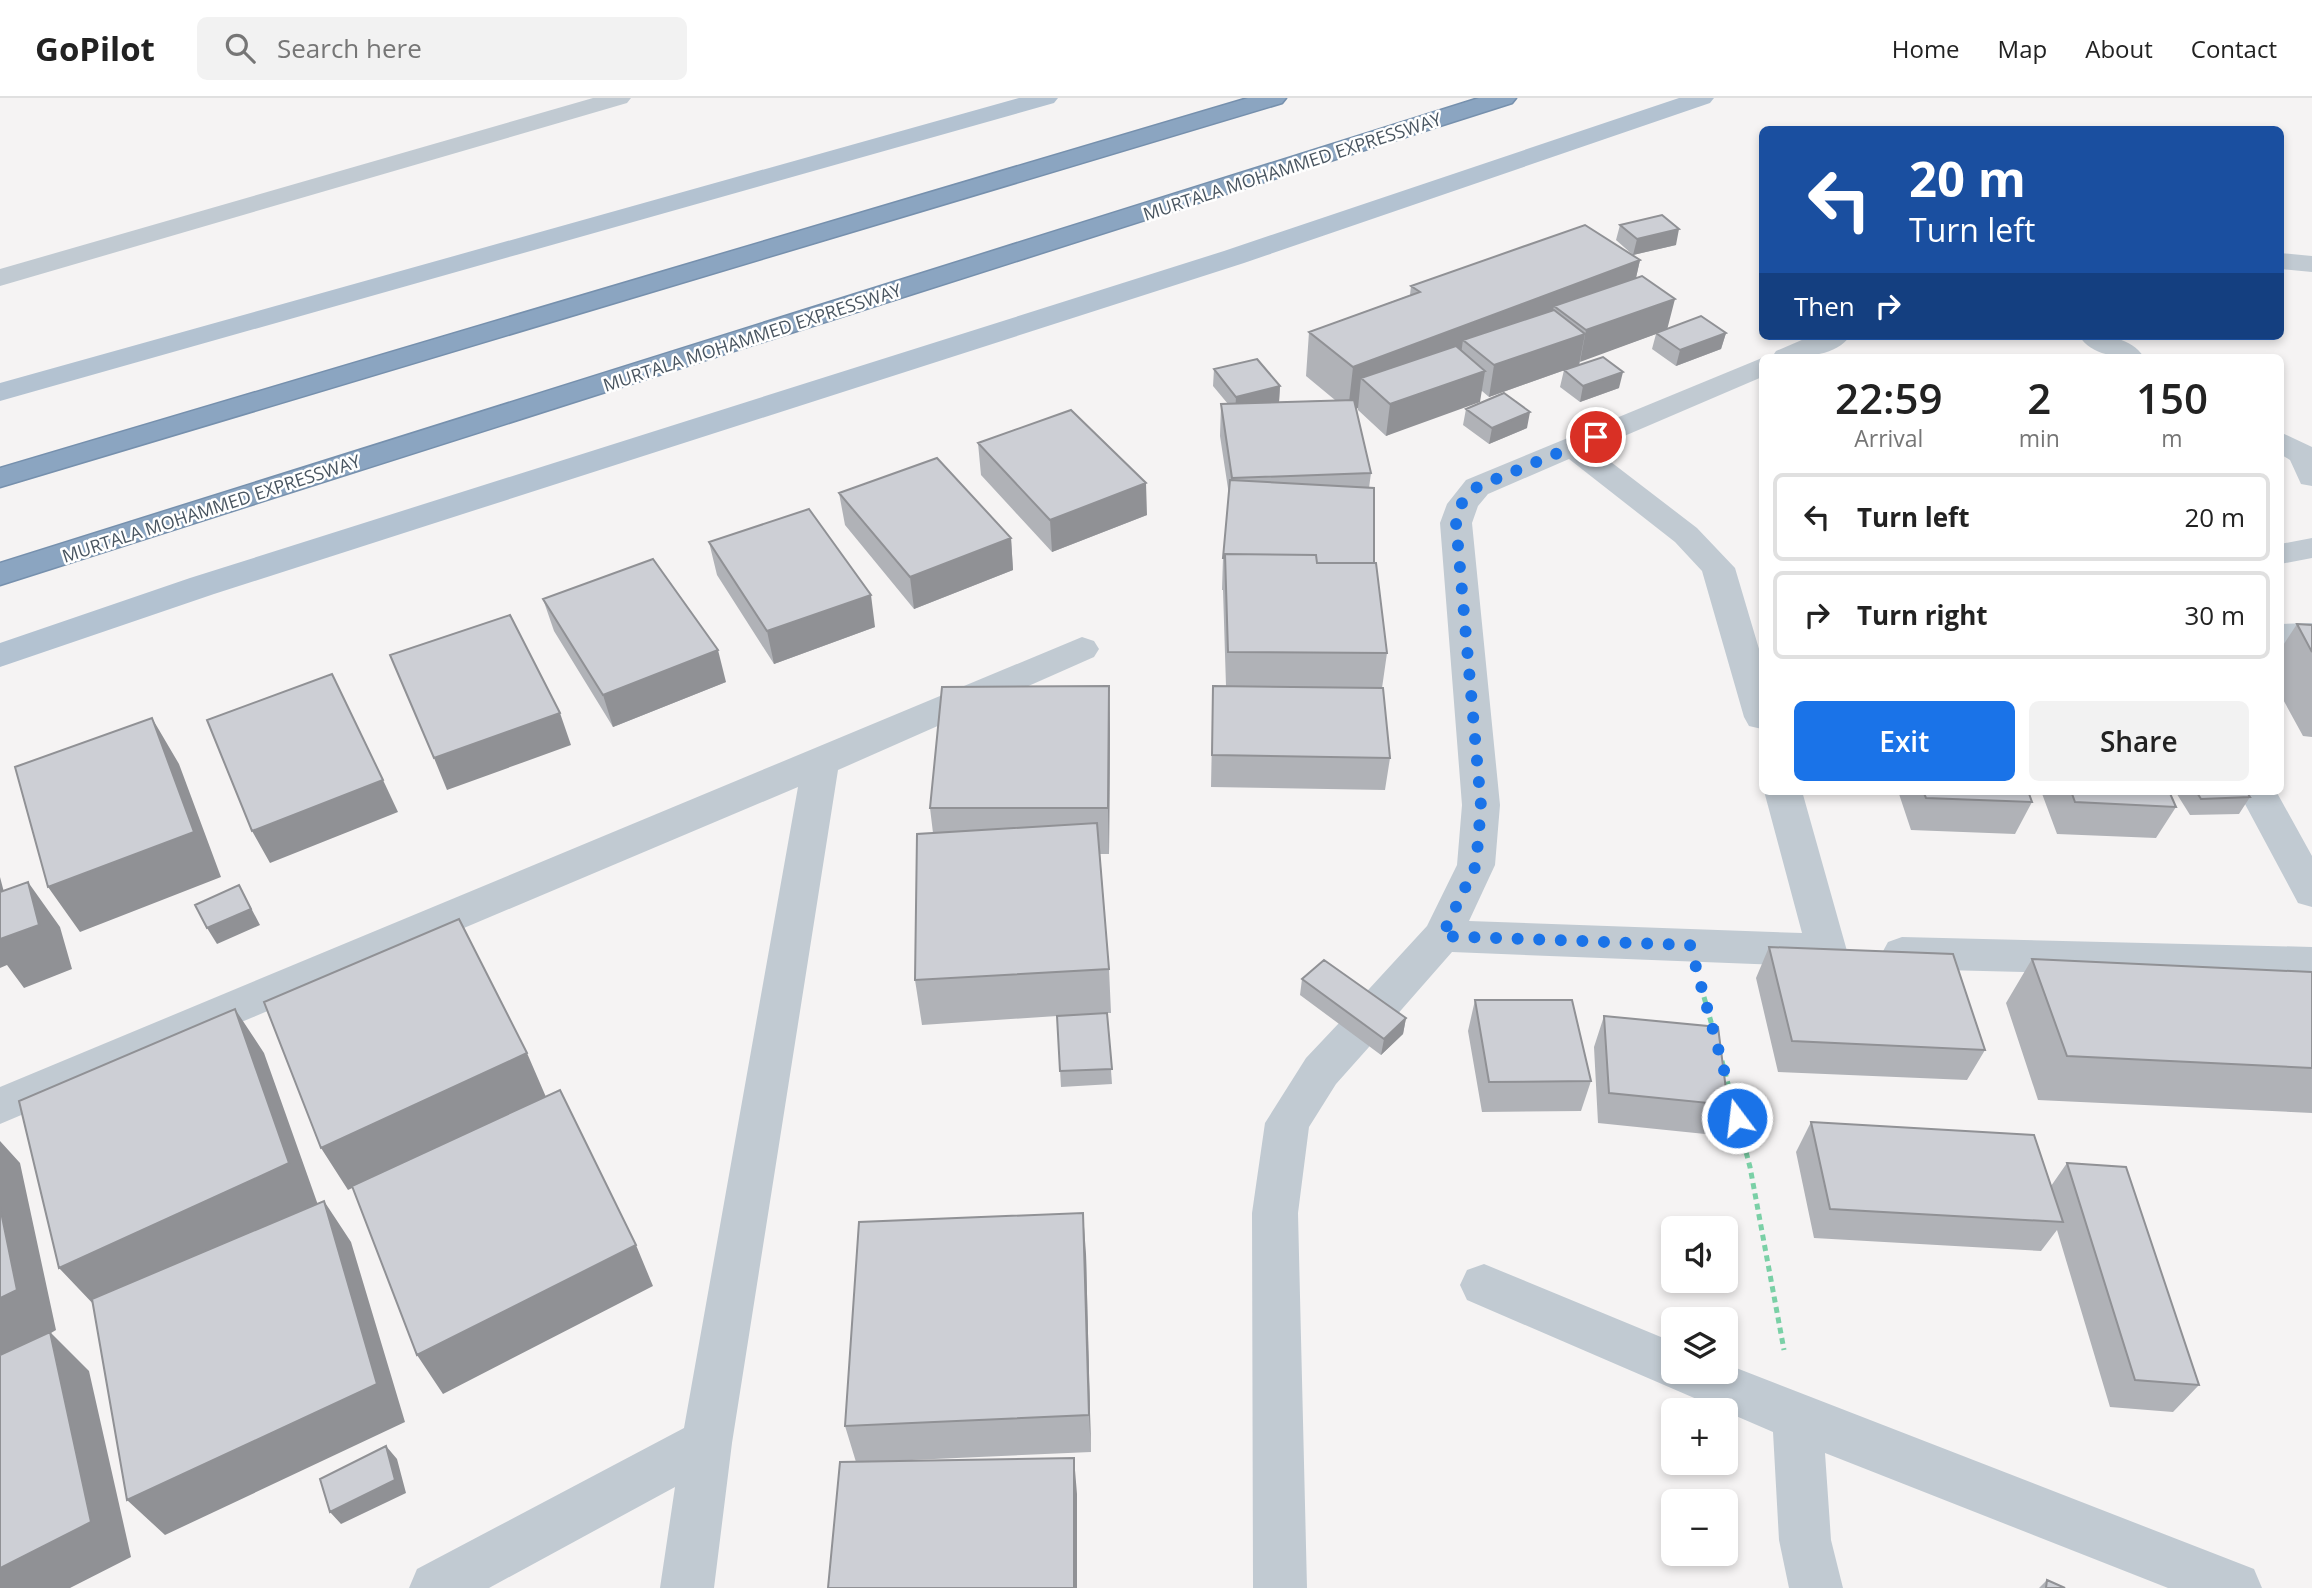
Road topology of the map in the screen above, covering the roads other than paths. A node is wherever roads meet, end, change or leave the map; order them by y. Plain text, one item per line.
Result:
1 (620, 98) edge
2 (1046, 98) edge
3 (1274, 98) edge
4 (1504, 98) edge
5 (1702, 98) edge
6 (2284, 261) edge
7 (2312, 264) edge
8 (0, 278) edge
9 (1826, 340) edge
10 (2100, 340) edge
11 (1793, 354) edge
12 (2125, 354) edge
13 (1759, 368) edge
14 (0, 391) edge
15 (2284, 443) edge
16 (1573, 447) junction
17 (2312, 477) edge
18 (0, 478) edge
19 (2312, 548) edge
20 (2284, 553) edge
21 (0, 575) edge
22 (2312, 634) edge
23 (2284, 635) edge
24 (1082, 649) dead end
25 (0, 655) edge
26 (1759, 707) edge
27 (821, 763) junction
28 (1784, 795) edge
29 (2259, 795) edge
30 (2312, 892) edge
31 (1442, 936) junction
32 (1827, 951) junction
33 (2312, 963) edge
34 (0, 1106) edge
35 (1484, 1285) dead end
36 (1661, 1360) edge
37 (1717, 1384) edge
38 (1797, 1418) junction
39 (707, 1443) junction
40 (436, 1588) edge
41 (687, 1588) edge
42 (1280, 1588) edge
43 (1816, 1588) edge
44 (2235, 1588) edge

1 - 8 street
2 - 14 main road
3 - 18 highway
4 - 21 highway, MURTALA MOHAMMED EXPRESSWAY
5 - 25 main road
6 - 7 street
9 - 11 street
10 - 12 street
13 - 16 street
15 - 17 street
16 - 26 street
16 - 31 street
19 - 20 street
22 - 23 street
24 - 27 street
27 - 34 street
27 - 39 street
28 - 32 street
29 - 30 street
31 - 32 street
31 - 42 street
32 - 33 street
35 - 36 street
37 - 38 street
38 - 43 street
38 - 44 street
39 - 40 street
39 - 41 street

